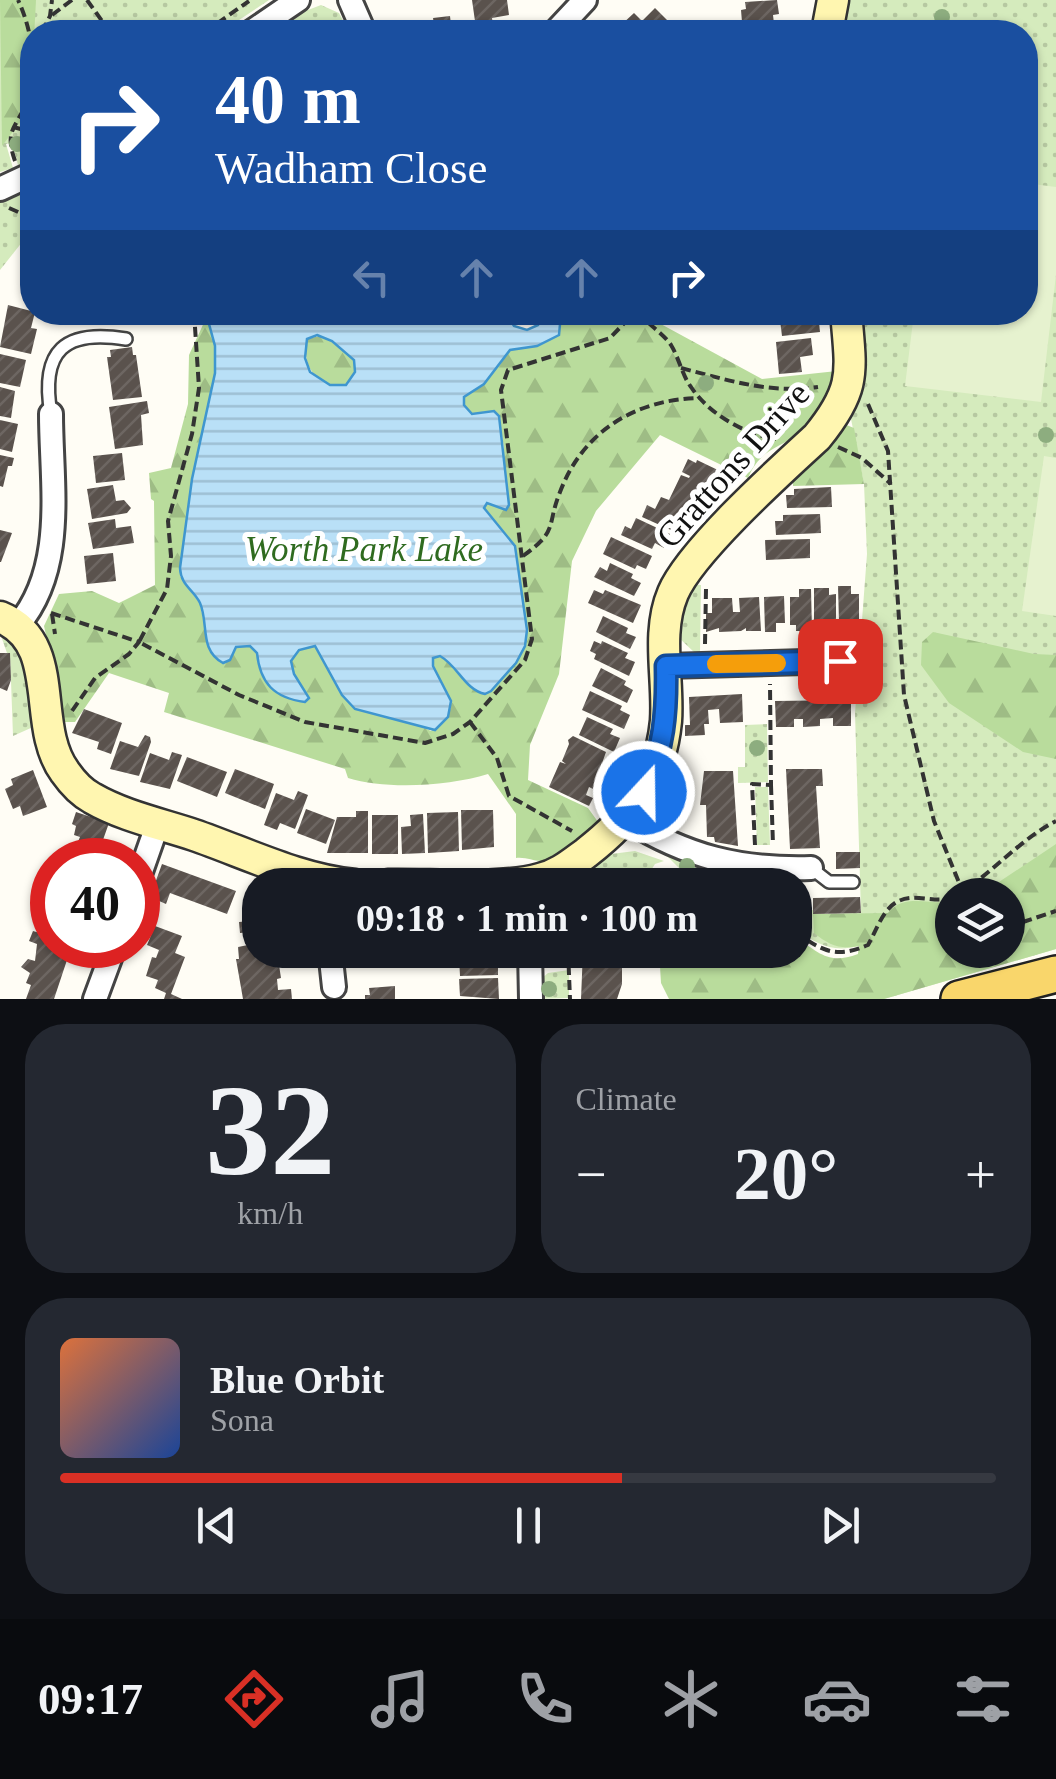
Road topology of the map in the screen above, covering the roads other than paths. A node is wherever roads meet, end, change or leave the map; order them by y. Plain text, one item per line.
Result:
1 (298, 0) edge
2 (585, 0) edge
3 (269, 20) edge
4 (566, 20) edge
5 (847, 325) edge
6 (126, 339) dead end
7 (51, 414) joint
8 (16, 617) edge
9 (840, 661) dead end
10 (666, 666) junction
11 (626, 819) junction
12 (158, 823) junction
13 (153, 838) edge
14 (292, 868) edge
15 (566, 868) edge
16 (761, 868) edge
17 (812, 868) edge
18 (853, 882) dead end
19 (106, 968) edge
20 (332, 968) edge
21 (530, 968) edge
22 (1056, 974) edge
23 (334, 986) dead end
24 (96, 999) edge
25 (531, 999) edge
26 (959, 999) edge

1 - 3 street
2 - 4 street
5 - 10 street, Grattons Drive
6 - 7 lane
7 - 8 street
8 - 12 street
9 - 10 street
10 - 11 street, Grattons Drive
11 - 15 street, Grattons Drive
11 - 16 street
12 - 13 street
12 - 14 street
17 - 18 lane
19 - 24 street
20 - 23 street
21 - 25 street
22 - 26 main road

